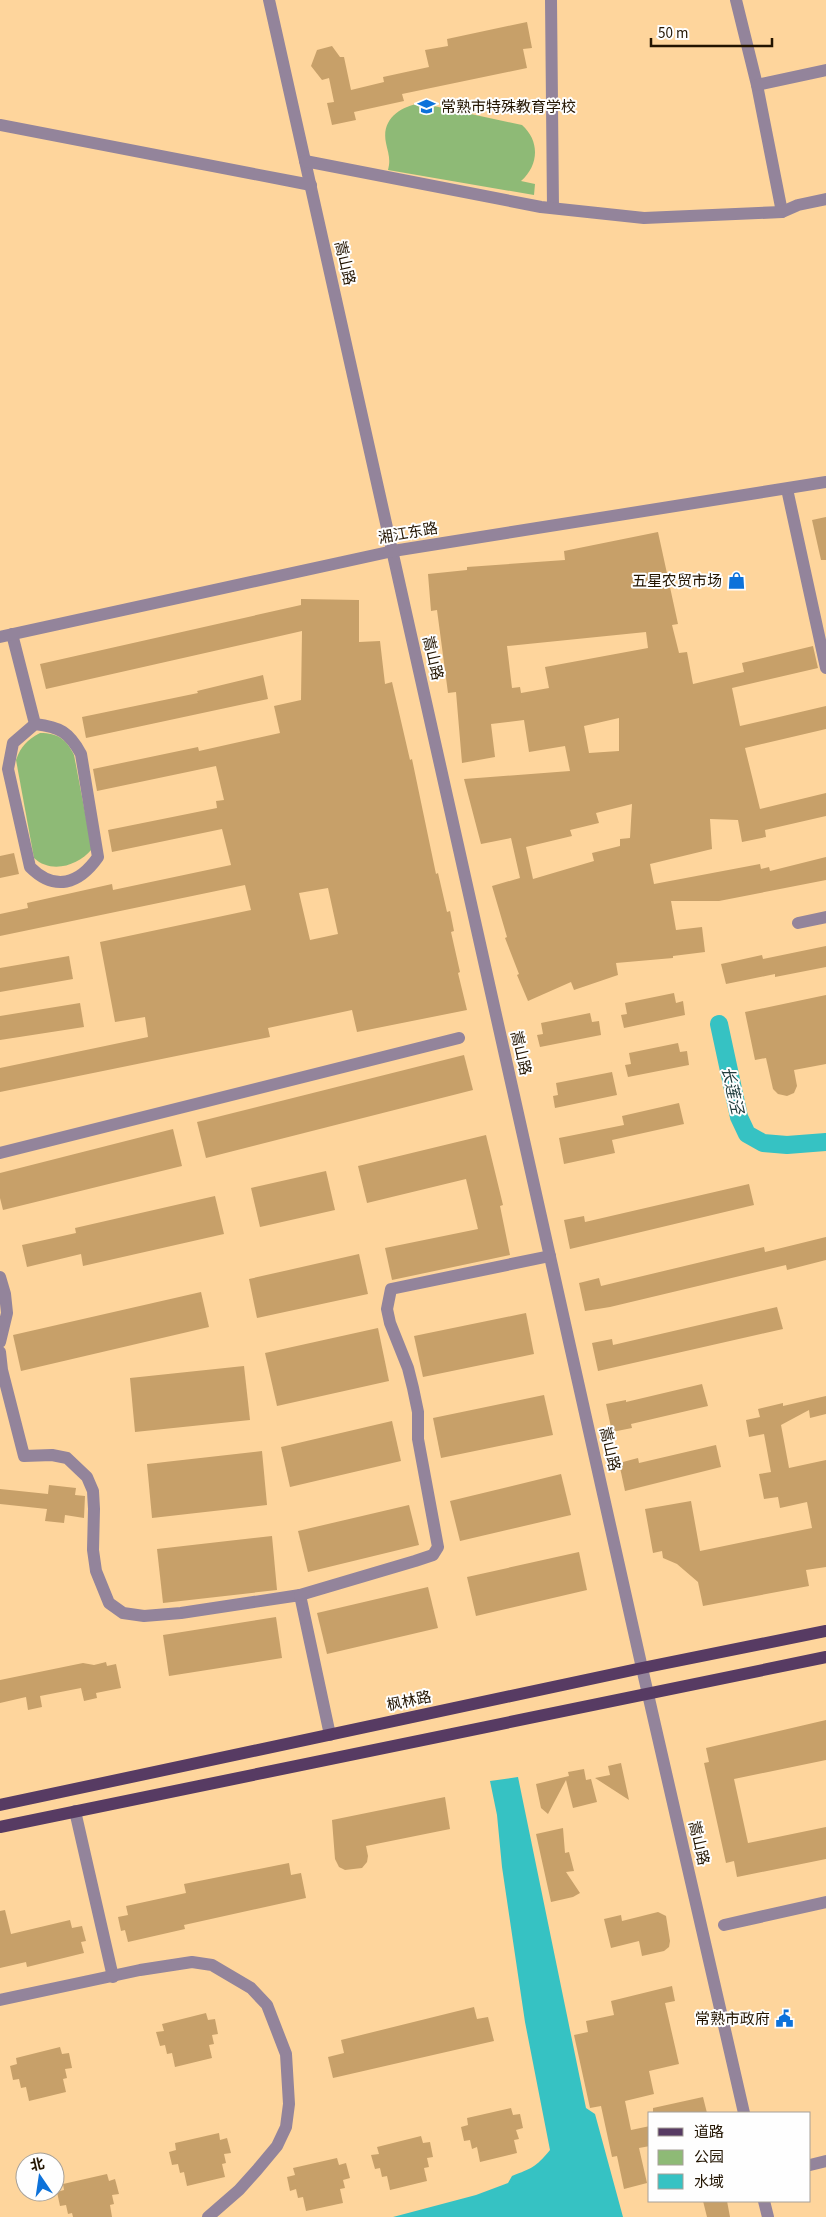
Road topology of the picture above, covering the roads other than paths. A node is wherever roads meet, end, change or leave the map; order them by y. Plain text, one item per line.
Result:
1 (269, 0) edge
2 (551, 0) edge
3 (736, 0) edge
4 (826, 70) edge
5 (757, 85) junction
6 (0, 125) edge
7 (305, 161) junction
8 (311, 185) junction
9 (826, 199) edge
10 (553, 208) junction
11 (782, 212) junction
12 (826, 482) edge
13 (787, 488) junction
14 (393, 552) junction
15 (6, 636) edge
16 (826, 668) edge
17 (36, 724) junction
18 (826, 917) edge
19 (798, 923) dead end
20 (459, 1038) dead end
21 (0, 1153) edge
22 (550, 1256) junction
23 (0, 1277) edge
24 (0, 1342) edge
25 (0, 1352) edge
26 (300, 1595) junction
27 (826, 1631) edge
28 (826, 1657) edge
29 (642, 1668) junction
30 (649, 1693) junction
31 (330, 1735) junction
32 (0, 1805) edge
33 (75, 1811) junction
34 (0, 1826) edge
35 (826, 1902) edge
36 (724, 1925) dead end
37 (113, 1977) junction
38 (0, 2000) edge
39 (744, 2112) edge
40 (826, 2162) edge
41 (811, 2165) edge
42 (764, 2202) edge
43 (208, 2217) edge
44 (768, 2217) edge

1 - 7 street, 嵩山路
2 - 10 street
3 - 5 street
4 - 5 street
5 - 11 street
6 - 8 street
7 - 8 street, 嵩山路
7 - 10 street
8 - 14 street, 嵩山路
9 - 11 street
10 - 11 street
12 - 13 street, 湘江东路
13 - 14 street, 湘江东路
13 - 16 street
14 - 15 street, 湘江东路
14 - 22 street, 嵩山路
15 - 17 street
17 - 17 street
18 - 19 street
20 - 21 street
22 - 26 street
22 - 29 street, 嵩山路
23 - 24 street
25 - 26 street
26 - 31 street
27 - 29 main road, 枫林路
28 - 30 main road
29 - 30 street, 嵩山路
29 - 31 main road, 枫林路
30 - 33 main road
30 - 39 street, 嵩山路
31 - 32 main road, 枫林路
33 - 34 main road
33 - 37 street
35 - 36 street
37 - 38 street
37 - 43 street
40 - 41 street
42 - 44 street

